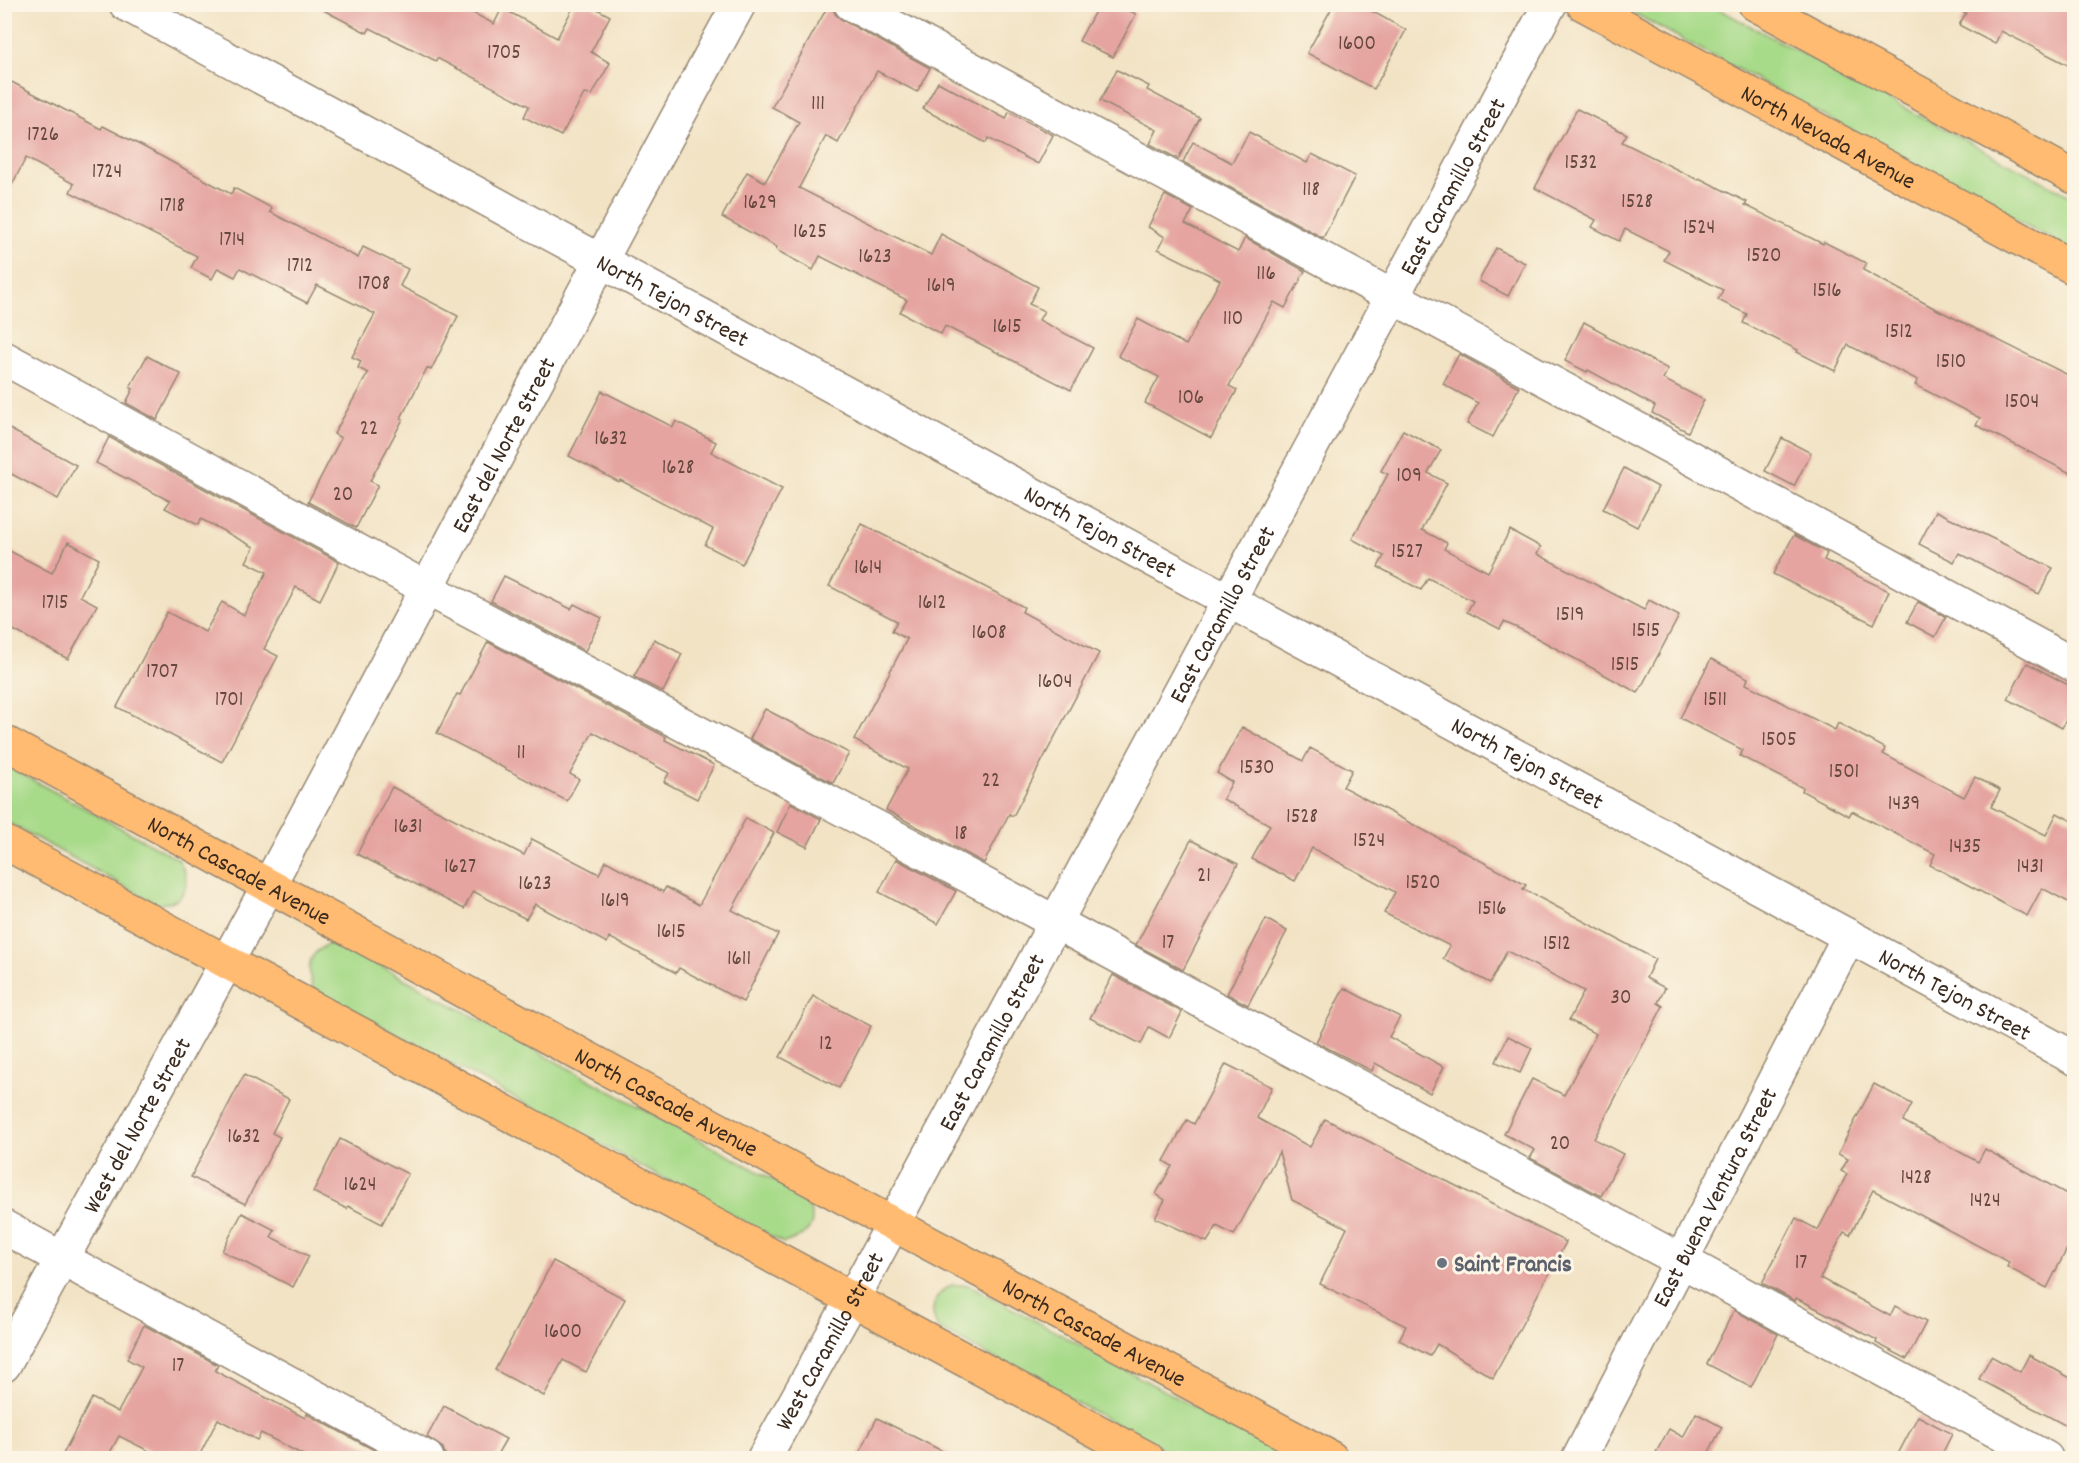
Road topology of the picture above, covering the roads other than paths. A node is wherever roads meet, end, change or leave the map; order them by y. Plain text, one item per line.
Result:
1 (126, 4) edge
2 (739, 4) edge
3 (851, 4) edge
4 (1550, 4) edge
5 (1583, 4) edge
6 (1755, 4) edge
7 (2074, 177) edge
8 (601, 259) junction
9 (2074, 268) edge
10 (1392, 297) junction
11 (4, 358) edge
12 (426, 588) junction
13 (1227, 601) junction
14 (2074, 665) edge
15 (4, 741) edge
16 (4, 842) edge
17 (269, 885) junction
18 (1055, 922) junction
19 (1849, 936) junction
20 (226, 963) junction
21 (2074, 1058) edge
22 (893, 1224) junction
23 (4, 1227) edge
24 (61, 1259) junction
25 (1681, 1261) junction
26 (852, 1300) junction
27 (4, 1365) edge
28 (1137, 1456) edge
29 (428, 1458) edge
30 (764, 1458) edge
31 (1331, 1458) edge
32 (1579, 1458) edge
33 (2046, 1458) edge

1 - 8 street, North Tejon Street
2 - 8 street, East del Norte Street
3 - 10 street
4 - 10 street, East Caramillo Street
5 - 9 main road, North Nevada Avenue
6 - 7 main road
8 - 12 street, East del Norte Street
8 - 13 street, North Tejon Street
10 - 13 street, East Caramillo Street
10 - 14 street
11 - 12 street
12 - 17 street, East del Norte Street
12 - 18 street
13 - 18 street, East Caramillo Street
13 - 19 street, North Tejon Street
15 - 17 main road, North Cascade Avenue
16 - 20 main road
17 - 20 street, West del Norte Street
17 - 22 main road, North Cascade Avenue
18 - 22 street, East Caramillo Street
18 - 25 street
19 - 21 street, North Tejon Street
19 - 25 street, East Buena Ventura Street
20 - 24 street, West del Norte Street
20 - 26 main road
22 - 26 street, West Caramillo Street
22 - 31 main road, North Cascade Avenue
23 - 24 street
24 - 27 street, West del Norte Street
24 - 29 street
25 - 32 street, East Buena Ventura Street
25 - 33 street
26 - 28 main road
26 - 30 street, West Caramillo Street

